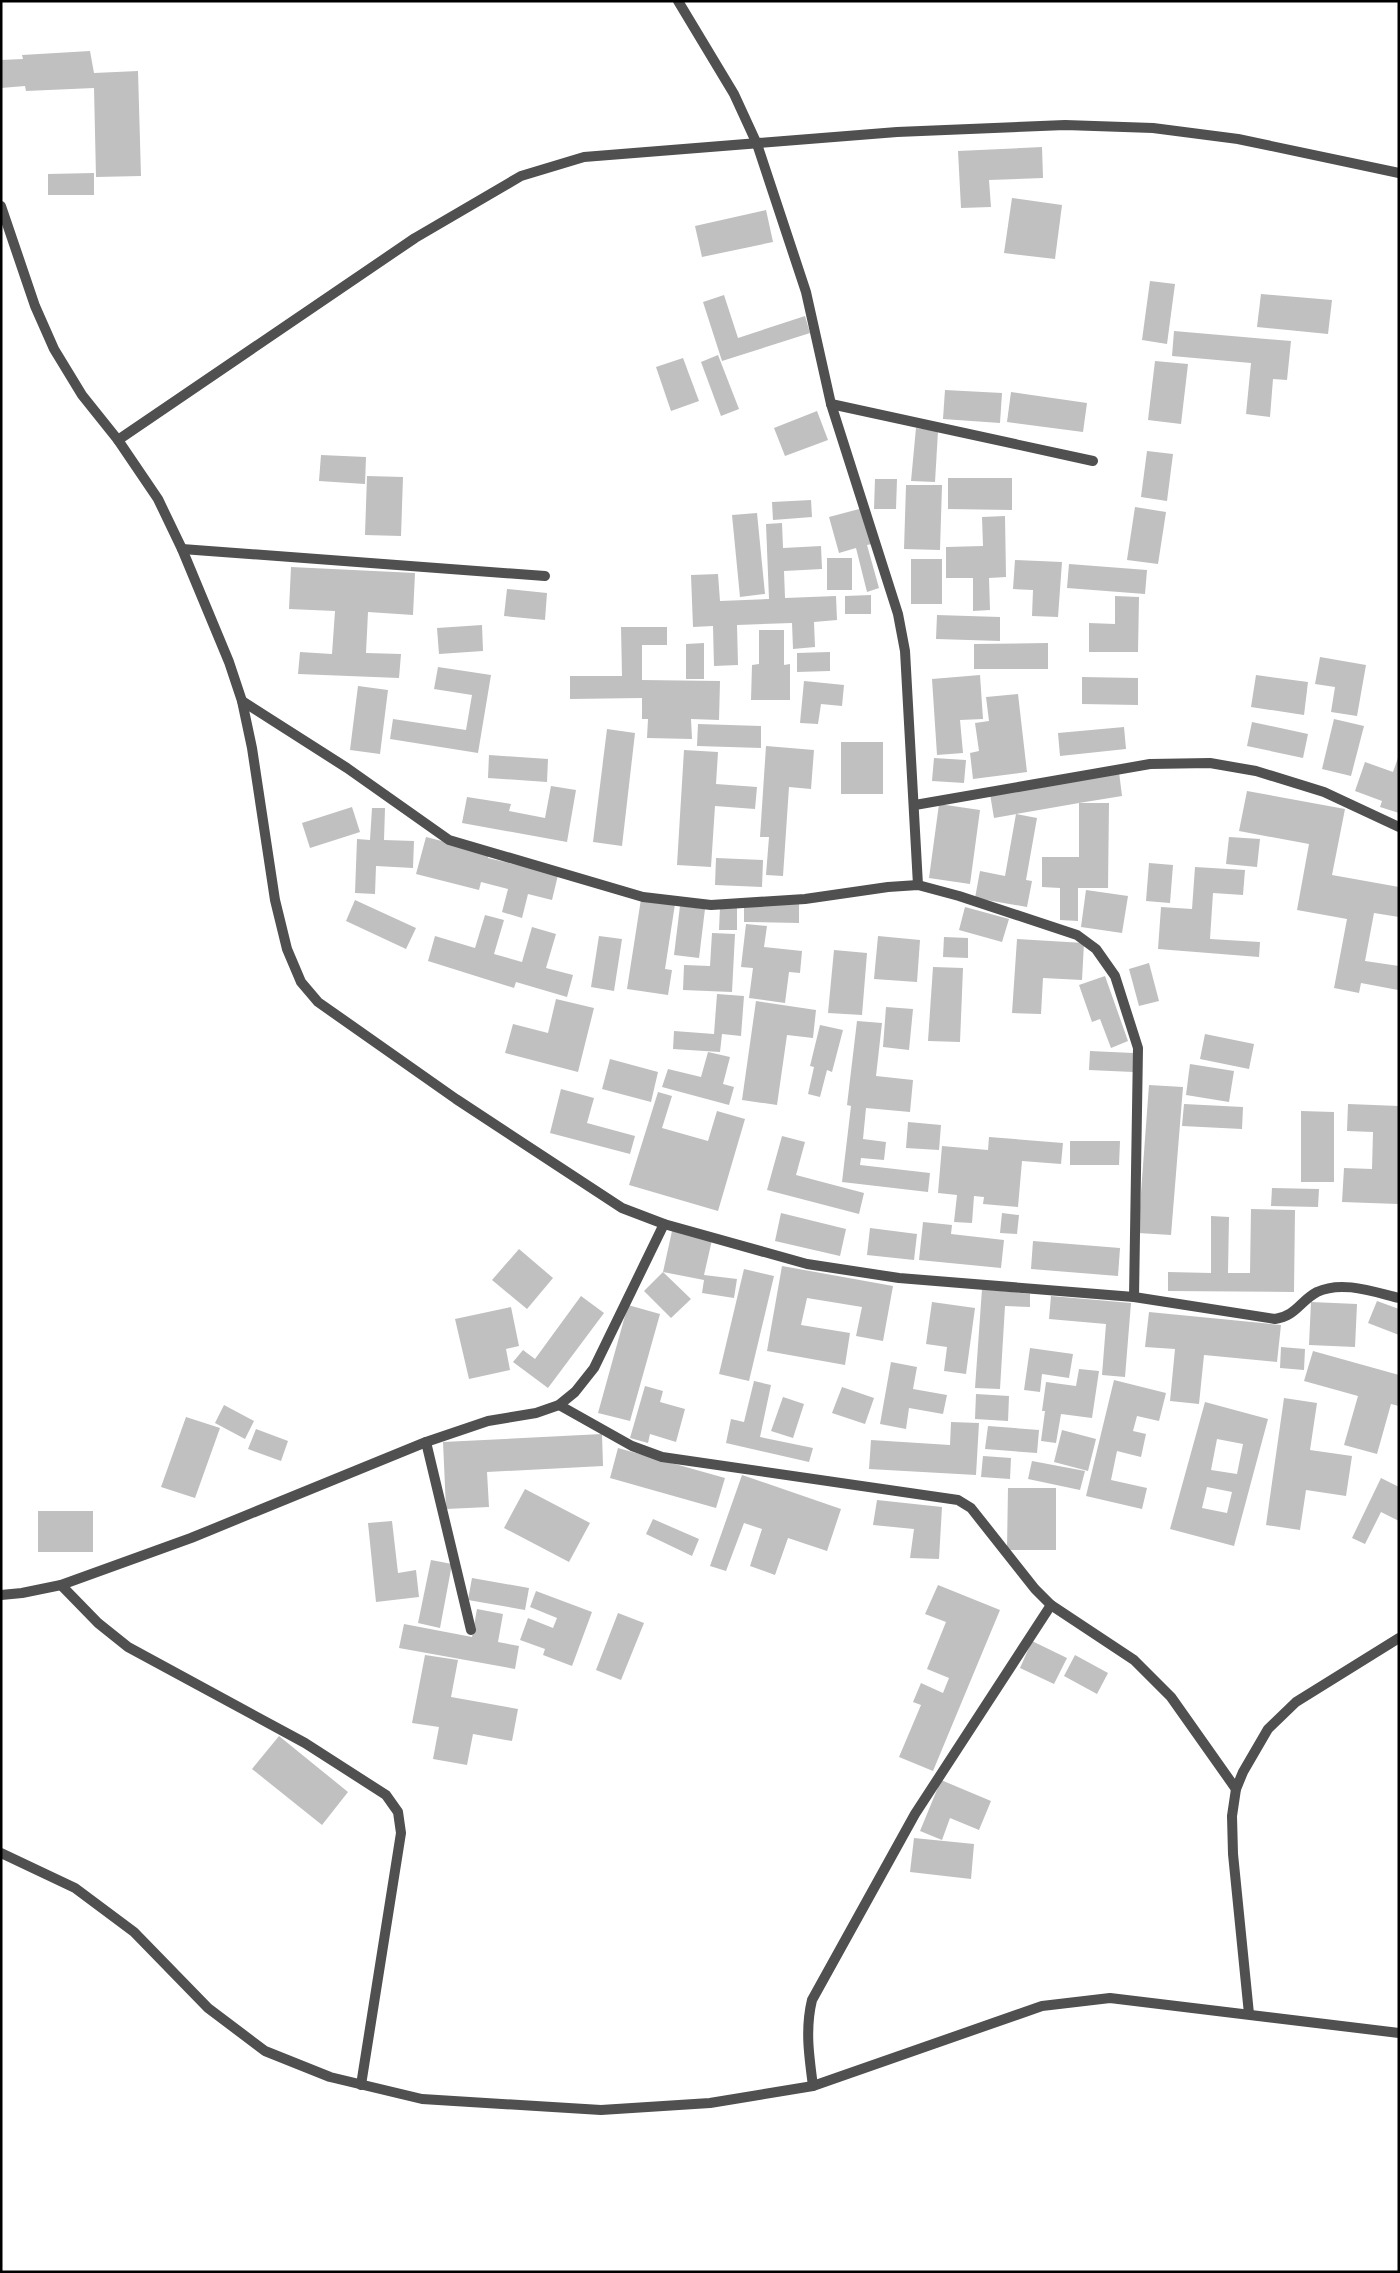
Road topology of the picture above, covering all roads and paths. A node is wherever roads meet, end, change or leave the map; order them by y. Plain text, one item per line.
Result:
1 (678, 1) edge
2 (757, 144) junction
3 (1399, 173) edge
4 (1, 206) edge
5 (832, 404) junction
6 (118, 440) junction
7 (1093, 461) dead end
8 (182, 548) junction
9 (545, 576) dead end
10 (242, 701) junction
11 (915, 805) junction
12 (1399, 827) edge
13 (918, 885) junction
14 (664, 1224) junction
15 (1134, 1297) junction
16 (1399, 1298) edge
17 (559, 1405) junction
18 (426, 1442) junction
19 (61, 1584) junction
20 (1, 1595) edge
21 (1051, 1605) junction
22 (471, 1630) dead end
23 (1399, 1638) edge
24 (1236, 1789) junction
25 (1, 1853) edge
26 (1250, 2014) junction
27 (1399, 2033) edge
28 (361, 2085) junction
29 (813, 2086) junction

1 - 2 street
2 - 3 street
2 - 5 street
2 - 6 street
4 - 6 street
5 - 7 street
5 - 11 street
6 - 8 street
8 - 9 street
8 - 10 street
10 - 13 street
10 - 14 street
11 - 12 street
11 - 13 street
13 - 15 street
14 - 15 street
14 - 17 street
15 - 16 street
17 - 18 street
17 - 21 street
18 - 19 street
18 - 22 street
19 - 20 street
19 - 28 street
21 - 24 street
21 - 29 street
23 - 24 street
24 - 26 street
25 - 28 street
26 - 27 street
26 - 29 street
28 - 29 street

